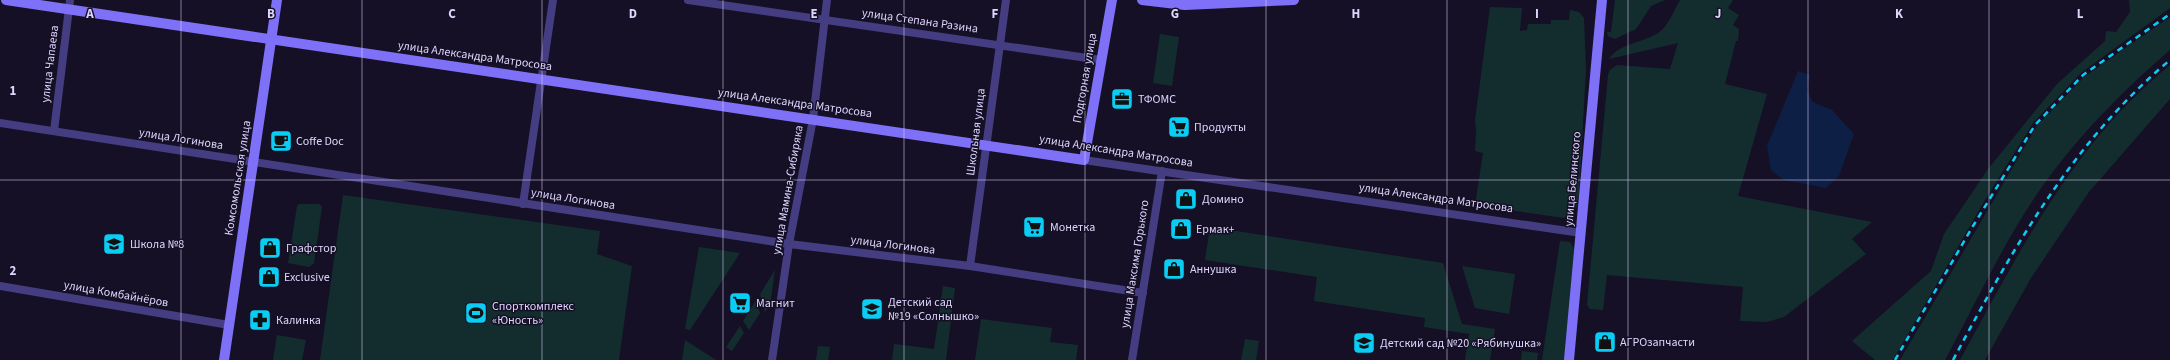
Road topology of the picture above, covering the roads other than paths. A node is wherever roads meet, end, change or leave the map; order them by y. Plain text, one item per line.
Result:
1 (6, 0) edge
2 (277, 0) edge
3 (553, 0) edge
4 (688, 0) edge
5 (827, 0) edge
6 (1006, 0) edge
7 (1112, 0) edge
8 (1142, 0) edge
9 (1294, 0) edge
10 (1602, 0) edge
11 (70, 4) edge
12 (824, 19) junction
13 (272, 39) junction
14 (999, 45) junction
15 (1101, 60) junction
16 (543, 79) junction
17 (812, 119) junction
18 (0, 123) edge
19 (54, 131) junction
20 (987, 144) junction
21 (1084, 160) junction
22 (254, 163) junction
23 (1162, 171) junction
24 (523, 204) junction
25 (1581, 233) junction
26 (789, 244) junction
27 (970, 266) junction
28 (0, 286) edge
29 (1143, 293) junction
30 (229, 325) junction
31 (224, 360) edge
32 (772, 360) edge
33 (1132, 360) edge
34 (1570, 360) edge

1 - 11 street, улица Александра Матросова
2 - 13 street, Комсомольская улица
3 - 16 street
4 - 12 street, улица Степана Разина
5 - 12 street, улица Мамина-Сибиряка
6 - 14 street, Школьная улица
7 - 15 street, Подгорная улица
8 - 9 street
10 - 25 street, улица Белинского
11 - 13 street, улица Александра Матросова
11 - 19 street, улица Чапаева
12 - 14 street, улица Степана Разина
12 - 17 street, улица Мамина-Сибиряка
13 - 16 street, улица Александра Матросова
13 - 22 street, Комсомольская улица
14 - 15 street, улица Степана Разина
14 - 20 street, Школьная улица
15 - 21 street, Подгорная улица
16 - 17 street, улица Александра Матросова
16 - 24 street
17 - 20 street, улица Александра Матросова
17 - 26 street, улица Мамина-Сибиряка
18 - 19 street, улица Логинова
19 - 22 street, улица Логинова
20 - 21 street, улица Александра Матросова
20 - 27 street, Школьная улица
21 - 23 street, улица Александра Матросова
22 - 24 street, улица Логинова
22 - 30 street, Комсомольская улица
23 - 25 street, улица Александра Матросова
23 - 29 street, улица Максима Горького
24 - 26 street, улица Логинова
25 - 34 street, улица Белинского
26 - 27 street, улица Логинова
26 - 32 street, улица Мамина-Сибиряка
27 - 29 street, улица Логинова
28 - 30 street, улица Комбайнёров
29 - 33 street, улица Максима Горького
30 - 31 street, Комсомольская улица

